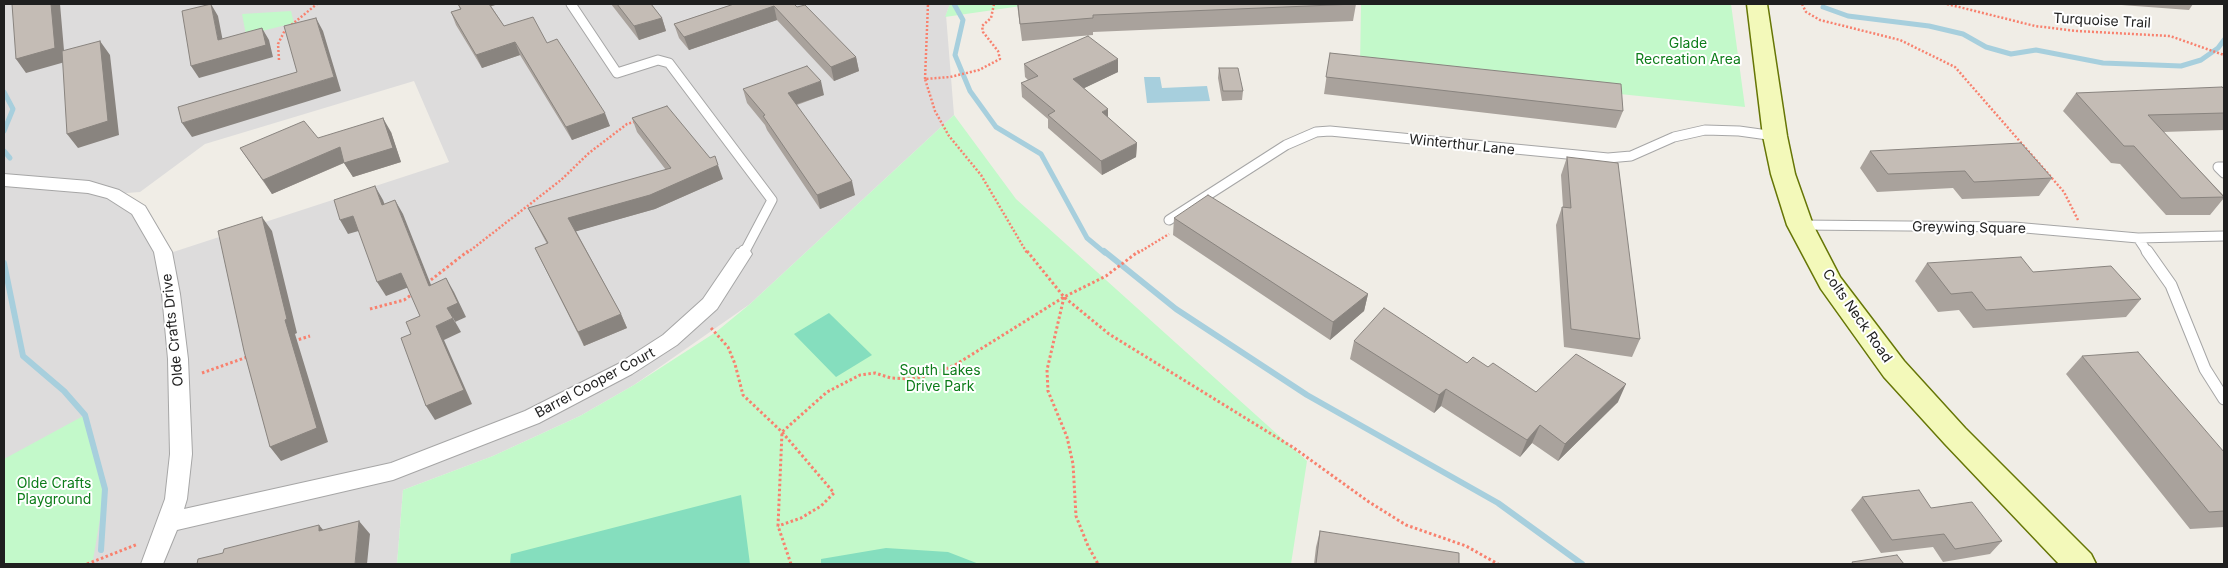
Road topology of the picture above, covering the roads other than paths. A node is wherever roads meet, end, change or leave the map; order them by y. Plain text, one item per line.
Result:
1 (571, 4) edge
2 (1757, 4) edge
3 (1775, 136) junction
4 (2224, 167) edge
5 (2224, 174) edge
6 (4, 180) edge
7 (1169, 220) dead end
8 (1800, 225) junction
9 (2224, 236) edge
10 (2138, 238) junction
11 (743, 254) joint
12 (2224, 399) edge
13 (169, 522) junction
14 (152, 564) edge
15 (2080, 564) edge

1 - 11 lane, Barrel Cooper Court
2 - 3 street, Colts Neck Road
3 - 7 lane, Winterthur Lane
3 - 8 street, Colts Neck Road
4 - 5 lane
6 - 13 street, Olde Crafts Drive
8 - 10 lane, Greywing Square
8 - 15 street, Colts Neck Road
9 - 10 lane, Greywing Square
10 - 12 lane
11 - 13 street, Barrel Cooper Court
13 - 14 street, Olde Crafts Drive

